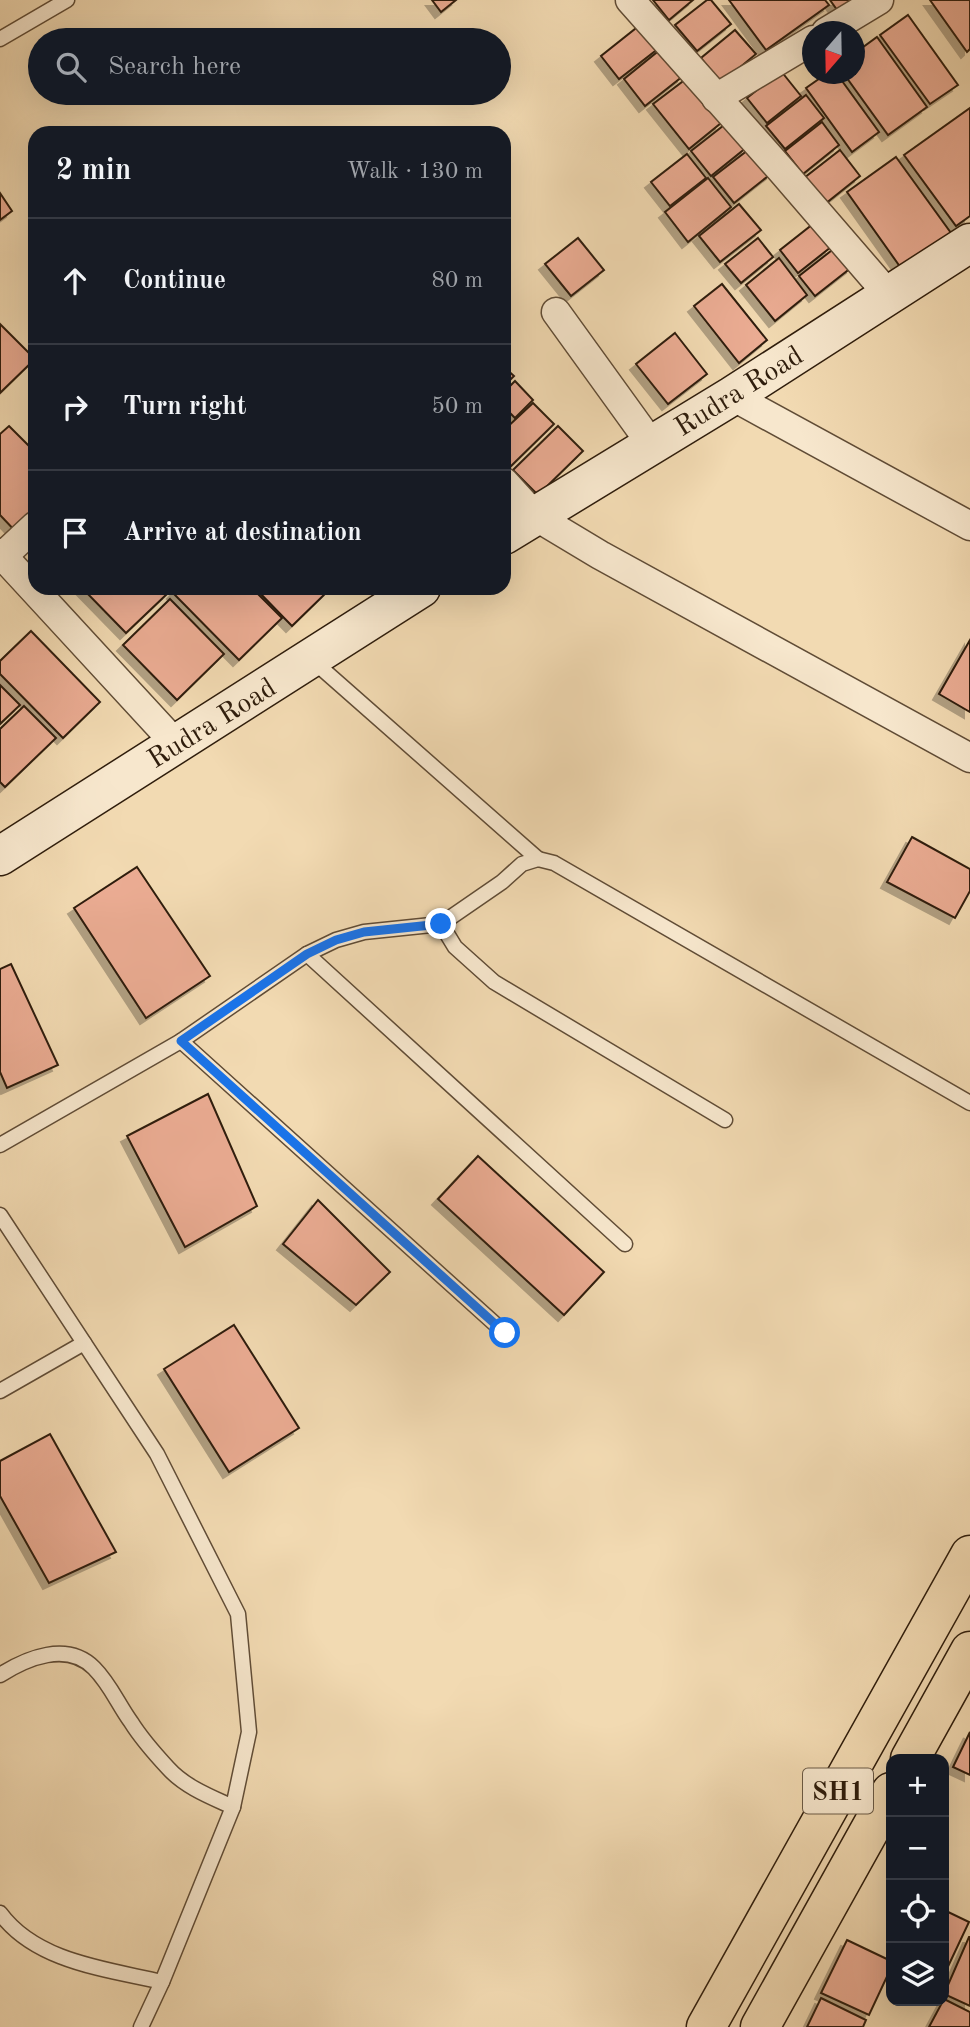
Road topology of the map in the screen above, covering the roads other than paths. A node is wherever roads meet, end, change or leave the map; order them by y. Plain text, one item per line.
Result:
1 (67, 0) edge
2 (630, 0) edge
3 (879, 0) edge
4 (845, 21) edge
5 (0, 39) edge
6 (802, 47) edge
7 (716, 98) junction
8 (970, 243) edge
9 (888, 294) junction
10 (556, 313) dead end
11 (732, 396) junction
12 (652, 445) junction
13 (511, 502) edge
14 (519, 525) edge
15 (970, 526) edge
16 (28, 532) edge
17 (1, 555) edge
18 (28, 584) edge
19 (38, 595) edge
20 (410, 595) edge
21 (310, 659) junction
22 (176, 744) junction
23 (970, 758) edge
24 (0, 856) edge
25 (538, 859) junction
26 (441, 924) junction
27 (307, 954) junction
28 (181, 1041) junction
29 (970, 1103) edge
30 (725, 1120) dead end
31 (0, 1145) edge
32 (0, 1215) edge
33 (625, 1244) dead end
34 (505, 1333) dead end
35 (84, 1343) junction
36 (0, 1391) edge
37 (970, 1555) edge
38 (970, 1651) edge
39 (0, 1675) edge
40 (912, 1754) edge
41 (886, 1801) edge
42 (233, 1807) junction
43 (0, 1913) edge
44 (162, 1982) junction
45 (141, 2027) edge
46 (706, 2027) edge
47 (760, 2027) edge

1 - 5 lane
2 - 7 street
3 - 4 street
6 - 7 street
7 - 9 street
8 - 9 main road, Rudra Road
9 - 11 main road, Rudra Road
10 - 12 street
11 - 12 main road, Rudra Road
11 - 15 street
12 - 14 main road, Rudra Road
13 - 14 street
14 - 23 street
16 - 17 street
17 - 18 street
19 - 22 street
20 - 21 main road, Rudra Road
21 - 22 main road, Rudra Road
21 - 25 lane
22 - 24 main road, Rudra Road
25 - 26 lane
25 - 29 lane
26 - 27 lane
26 - 30 lane
27 - 28 lane
27 - 33 lane
28 - 31 lane
28 - 34 lane
32 - 35 lane
35 - 36 lane
35 - 42 lane
37 - 46 main road, SH1
38 - 40 main road, SH1
39 - 42 lane
41 - 47 main road, SH1
42 - 44 lane
43 - 44 lane
44 - 45 lane

